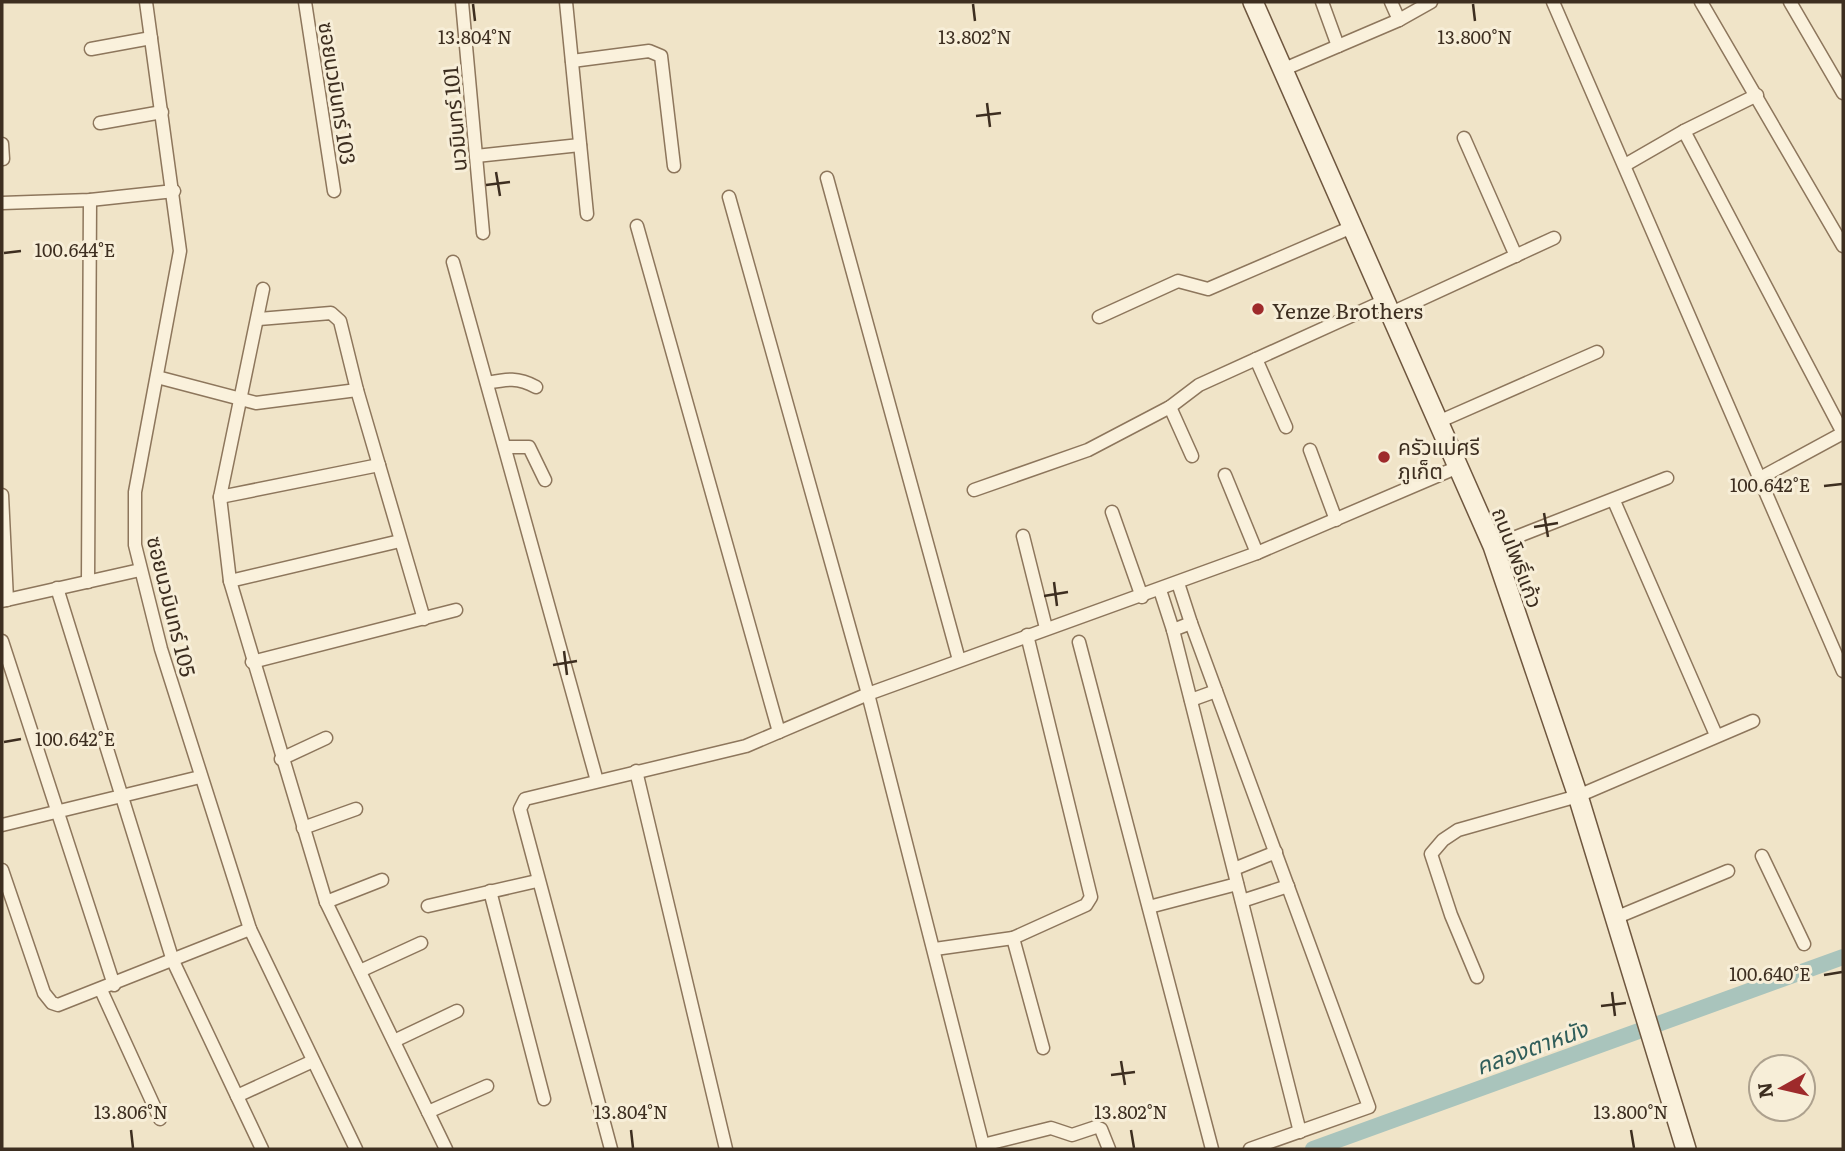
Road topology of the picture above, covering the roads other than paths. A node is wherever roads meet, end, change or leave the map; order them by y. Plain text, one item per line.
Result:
1 (146, 2) edge
2 (305, 2) edge
3 (462, 2) edge
4 (566, 2) edge
5 (1253, 2) edge
6 (1322, 2) edge
7 (1391, 2) edge
8 (1431, 2) edge
9 (1553, 2) edge
10 (1701, 2) edge
11 (1790, 2) edge
12 (1399, 20) junction
13 (151, 38) junction
14 (1338, 46) junction
15 (91, 49) dead end
16 (572, 61) junction
17 (1282, 69) junction
18 (1843, 93) edge
19 (1756, 96) junction
20 (162, 112) junction
21 (100, 123) dead end
22 (1684, 131) junction
23 (1464, 138) dead end
24 (2, 144) edge
25 (580, 145) junction
26 (476, 156) junction
27 (3, 159) edge
28 (1625, 165) junction
29 (674, 166) dead end
30 (827, 178) dead end
31 (174, 191) junction
32 (334, 191) dead end
33 (729, 197) dead end
34 (90, 200) junction
35 (2, 203) edge
36 (587, 214) dead end
37 (637, 226) dead end
38 (1352, 227) junction
39 (483, 233) dead end
40 (1555, 238) dead end
41 (1843, 246) edge
42 (1517, 256) junction
43 (453, 262) dead end
44 (263, 289) dead end
45 (1387, 308) junction
46 (1099, 317) dead end
47 (259, 319) junction
48 (1597, 352) dead end
49 (1256, 359) junction
50 (157, 377) junction
51 (487, 383) junction
52 (536, 387) dead end
53 (357, 390) junction
54 (242, 401) junction
55 (1170, 407) junction
56 (1438, 422) junction
57 (1286, 428) dead end
58 (1843, 433) edge
59 (506, 447) junction
60 (1310, 450) dead end
61 (1192, 456) dead end
62 (379, 465) junction
63 (1458, 467) junction
64 (1225, 475) dead end
65 (1667, 478) dead end
66 (1760, 478) junction
67 (545, 480) dead end
68 (974, 490) dead end
69 (2, 495) edge
70 (220, 498) junction
71 (1614, 501) junction
72 (1112, 512) dead end
73 (1336, 520) junction
74 (1023, 536) dead end
75 (400, 541) junction
76 (1493, 546) junction
77 (1257, 553) junction
78 (139, 570) junction
79 (230, 581) junction
80 (88, 582) junction
81 (1178, 583) junction
82 (57, 588) junction
83 (1160, 590) junction
84 (1142, 597) junction
85 (4, 601) edge
86 (456, 610) dead end
87 (424, 619) junction
88 (1191, 623) junction
89 (1046, 628) junction
90 (1173, 629) junction
91 (1027, 635) junction
92 (2, 641) edge
93 (1079, 642) dead end
94 (959, 660) junction
95 (252, 662) junction
96 (1843, 671) edge
97 (1216, 691) junction
98 (868, 694) junction
99 (1191, 700) junction
100 (1753, 721) dead end
101 (779, 732) junction
102 (1716, 735) junction
103 (327, 738) dead end
104 (281, 759) junction
105 (636, 771) junction
106 (200, 778) junction
107 (597, 781) junction
108 (1578, 796) junction
109 (123, 797) junction
110 (356, 808) dead end
111 (55, 813) junction
112 (2, 825) edge
113 (303, 828) junction
114 (1276, 852) junction
115 (1762, 856) dead end
116 (1234, 869) junction
117 (2, 870) edge
118 (1728, 871) dead end
119 (382, 880) dead end
120 (537, 881) junction
121 (1237, 884) junction
122 (1288, 886) junction
123 (490, 891) junction
124 (1242, 901) junction
125 (326, 902) junction
126 (428, 906) dead end
127 (1149, 907) junction
128 (1615, 919) junction
129 (250, 929) junction
130 (1013, 938) junction
131 (421, 943) dead end
132 (1804, 944) dead end
133 (935, 949) junction
134 (173, 961) junction
135 (360, 971) junction
136 (1477, 976) dead end
137 (114, 985) junction
138 (101, 990) junction
139 (457, 1011) dead end
140 (394, 1041) junction
141 (1043, 1048) dead end
142 (313, 1061) junction
143 (487, 1086) dead end
144 (237, 1096) junction
145 (544, 1099) dead end
146 (428, 1112) junction
147 (160, 1119) dead end
148 (1300, 1132) junction
149 (983, 1147) edge
150 (262, 1149) edge
151 (356, 1149) edge
152 (446, 1149) edge
153 (611, 1149) edge
154 (726, 1149) edge
155 (1109, 1149) edge
156 (1212, 1149) edge
157 (1250, 1149) edge
158 (1686, 1149) edge

1 - 13 street, ซอยนวมินทร์ 105
2 - 32 street, ซอยนวมินทร์ 103
3 - 26 street, นวมินทร์ 101
4 - 16 street
5 - 17 street, ถนนโพธิ์แก้ว
6 - 14 street
7 - 12 street
8 - 12 street
9 - 28 street
10 - 19 street
11 - 18 street
12 - 14 street
13 - 15 street
13 - 20 street, ซอยนวมินทร์ 105
14 - 17 street
16 - 25 street
16 - 29 street
17 - 38 street, ถนนโพธิ์แก้ว
19 - 22 street
19 - 41 street
20 - 21 street
20 - 31 street, ซอยนวมินทร์ 105
22 - 28 street
22 - 58 street
23 - 42 street
24 - 27 street
25 - 26 street
25 - 36 street
26 - 39 street, นวมินทร์ 101
28 - 66 street
30 - 94 street
31 - 34 street
31 - 50 street, ซอยนวมินทร์ 105
33 - 98 street
34 - 35 street
34 - 80 street
37 - 101 street
38 - 45 street, ถนนโพธิ์แก้ว
38 - 46 street
40 - 42 street
42 - 45 street
43 - 51 street
44 - 47 street
45 - 49 street
45 - 56 street, ถนนโพธิ์แก้ว
47 - 53 street
47 - 54 street
48 - 56 street
49 - 55 street
49 - 57 street
50 - 54 street
50 - 78 street, ซอยนวมินทร์ 105
51 - 52 street
51 - 59 street
53 - 54 street
53 - 62 street
54 - 70 street
55 - 61 street
55 - 68 street
56 - 63 street, ถนนโพธิ์แก้ว
58 - 66 street
59 - 67 street
59 - 107 street
60 - 73 street
62 - 70 street
62 - 75 street
63 - 73 street
63 - 76 street, ถนนโพธิ์แก้ว
64 - 77 street
65 - 71 street
66 - 96 street
69 - 85 street
70 - 79 street
71 - 76 street
71 - 102 street
72 - 84 street
73 - 77 street
74 - 89 street
75 - 79 street
75 - 87 street
76 - 108 street, ถนนโพธิ์แก้ว
77 - 81 street
78 - 80 street
78 - 106 street, ซอยนวมินทร์ 105
79 - 95 street
80 - 82 street
81 - 83 street
81 - 88 street
82 - 85 street
82 - 109 street
83 - 84 street
83 - 90 street
84 - 89 street
86 - 87 street
87 - 95 street
88 - 90 street
88 - 97 street
89 - 91 street
90 - 99 street
91 - 94 street
91 - 130 street
92 - 111 street
93 - 127 street
94 - 98 street
95 - 104 street
97 - 99 street
97 - 114 street
98 - 101 street
98 - 133 street
99 - 116 street
100 - 102 street
101 - 105 street
102 - 108 street
103 - 104 street
104 - 113 street
105 - 107 street
105 - 154 street
106 - 109 street
106 - 129 street, ซอยนวมินทร์ 105
107 - 120 street
108 - 128 street, ถนนโพธิ์แก้ว
108 - 136 street
109 - 111 street
109 - 134 street
110 - 113 street
111 - 112 street
111 - 137 street
113 - 125 street
114 - 116 street
114 - 122 street
115 - 132 street
116 - 121 street
117 - 138 street
118 - 128 street
119 - 125 street
120 - 123 street
120 - 153 street
121 - 124 street
121 - 127 street
122 - 124 street
122 - 148 street
123 - 126 street
123 - 145 street
124 - 148 street
125 - 135 street
127 - 156 street
128 - 158 street, ถนนโพธิ์แก้ว
129 - 134 street
129 - 142 street, ซอยนวมินทร์ 105
130 - 133 street
130 - 141 street
131 - 135 street
133 - 149 street
134 - 137 street
134 - 144 street
135 - 140 street
137 - 138 street
138 - 147 street
139 - 140 street
140 - 146 street
142 - 144 street
142 - 151 street, ซอยนวมินทร์ 105
143 - 146 street
144 - 150 street
146 - 152 street
148 - 157 street
149 - 155 street

